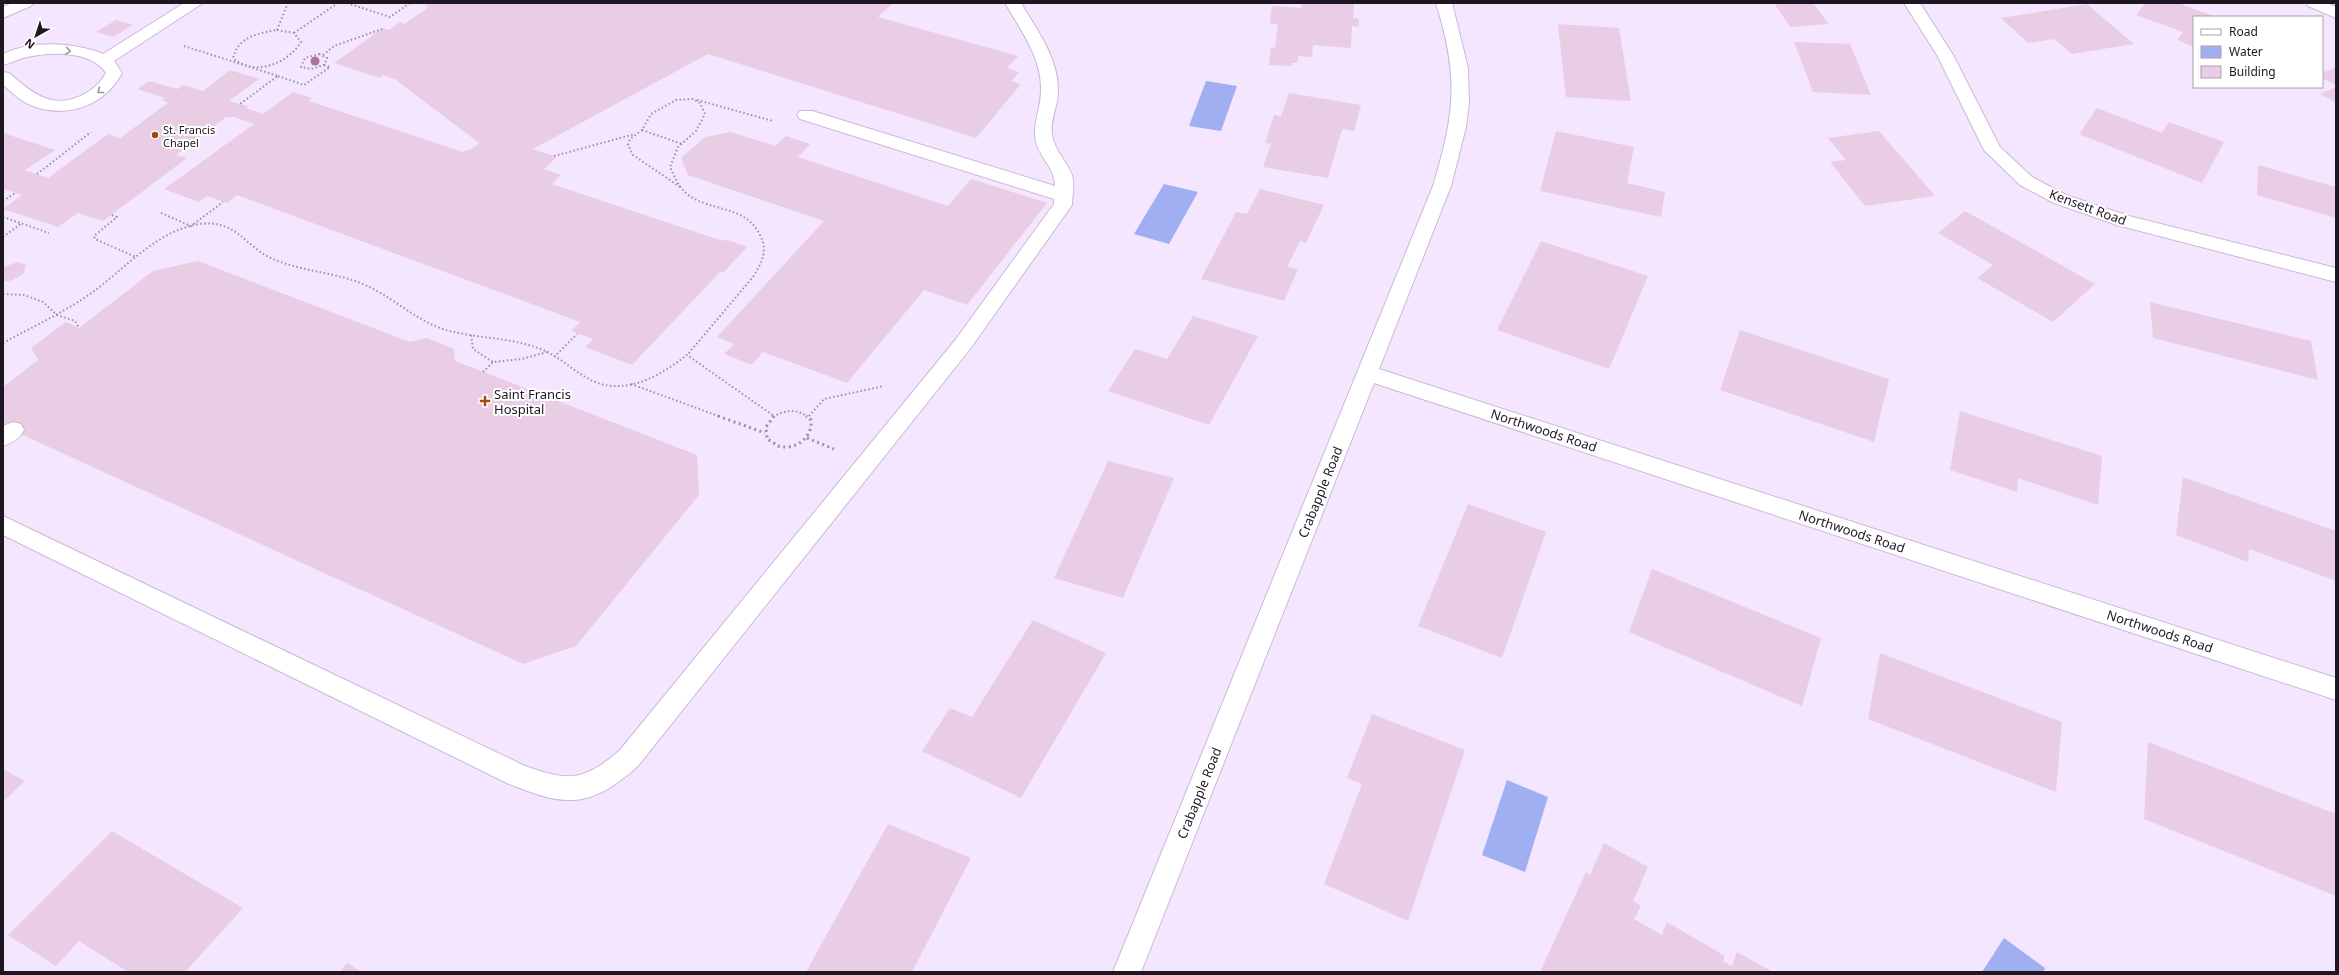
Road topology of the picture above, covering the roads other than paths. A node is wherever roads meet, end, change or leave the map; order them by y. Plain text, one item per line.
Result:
1 (195, 3) edge
2 (1013, 3) edge
3 (1444, 3) edge
4 (1912, 3) edge
5 (2314, 3) edge
6 (2336, 13) edge
7 (3, 60) edge
8 (105, 60) junction
9 (3, 77) edge
10 (806, 115) dead end
11 (1063, 195) junction
12 (2336, 275) edge
13 (1368, 373) junction
14 (3, 525) edge
15 (2336, 689) edge
16 (1127, 972) edge

1 - 8 street
2 - 11 street
3 - 13 street, Crabapple Road
4 - 12 street, Kensett Road
5 - 6 street
7 -> 8 street
8 -> 9 street
10 - 11 street
11 - 14 street
13 - 15 street, Northwoods Road
13 - 16 street, Crabapple Road

